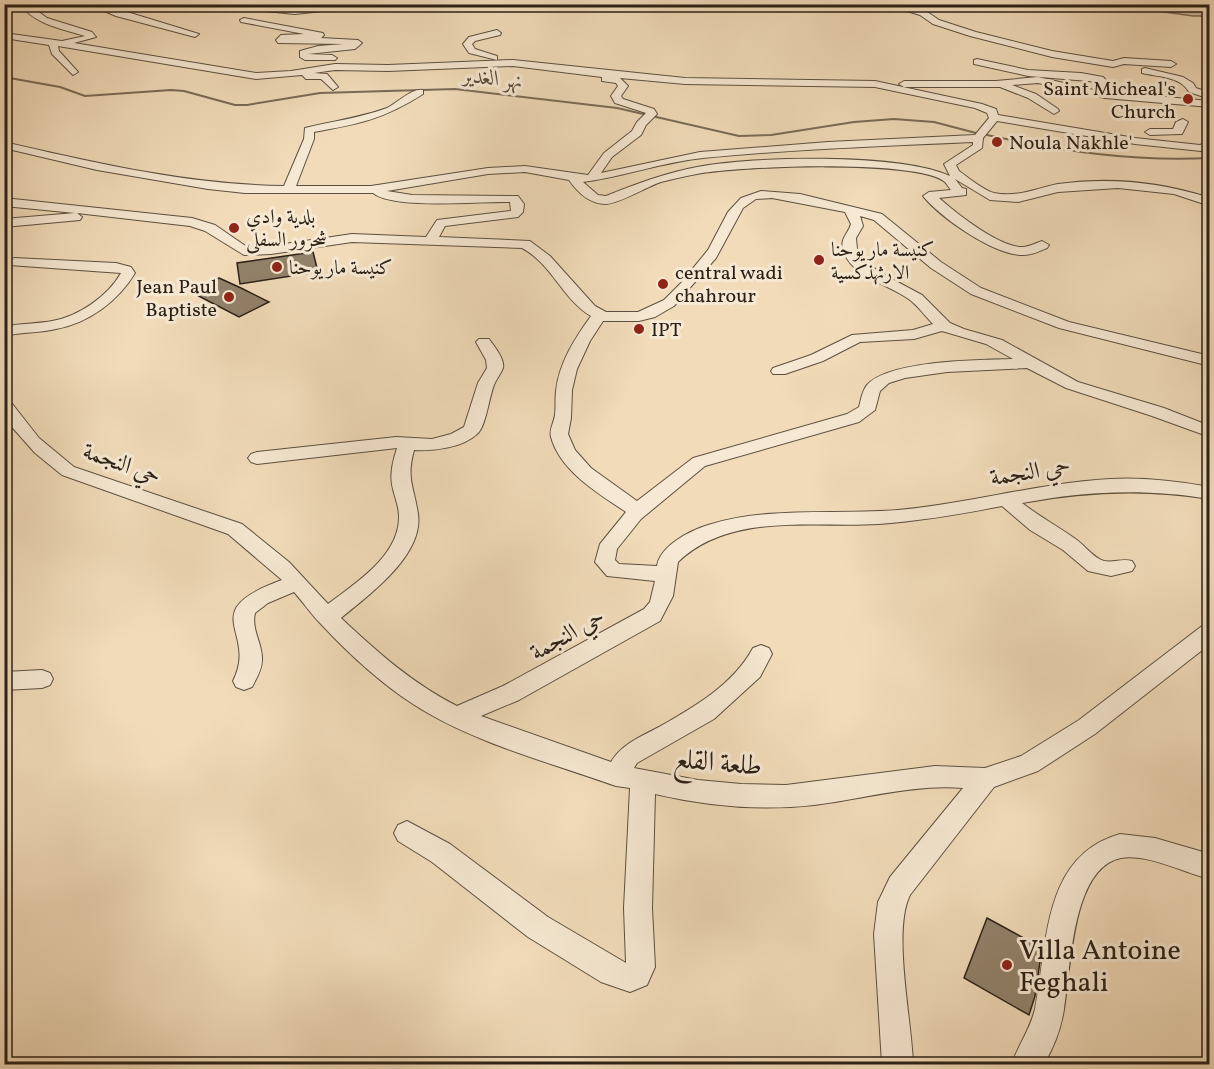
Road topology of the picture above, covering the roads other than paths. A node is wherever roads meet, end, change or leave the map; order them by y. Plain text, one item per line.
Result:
1 (24, 4) edge
2 (92, 4) edge
3 (242, 4) edge
4 (888, 4) edge
5 (631, 7) dead end
6 (244, 20) dead end
7 (496, 33) dead end
8 (4, 34) edge
9 (195, 34) dead end
10 (53, 44) junction
11 (351, 60) junction
12 (977, 62) dead end
13 (504, 63) junction
14 (1113, 64) junction
15 (1171, 64) dead end
16 (553, 68) junction
17 (73, 72) dead end
18 (273, 76) junction
19 (875, 84) junction
20 (996, 84) junction
21 (333, 87) dead end
22 (420, 92) dead end
23 (1099, 94) junction
24 (1209, 96) edge
25 (1209, 104) edge
26 (1054, 111) dead end
27 (997, 117) junction
28 (1184, 122) dead end
29 (978, 138) junction
30 (1209, 144) edge
31 (4, 145) edge
32 (591, 179) junction
33 (575, 180) junction
34 (288, 190) junction
35 (371, 190) junction
36 (962, 192) junction
37 (990, 196) junction
38 (4, 202) edge
39 (1209, 202) edge
40 (850, 209) junction
41 (98, 212) junction
42 (4, 223) edge
43 (430, 241) junction
44 (1042, 245) dead end
45 (14, 262) dead end
46 (600, 315) junction
47 (943, 326) junction
48 (4, 332) edge
49 (484, 342) dead end
50 (1209, 361) edge
51 (1030, 363) junction
52 (779, 372) dead end
53 (4, 405) edge
54 (1209, 432) edge
55 (407, 444) junction
56 (256, 458) dead end
57 (1209, 494) edge
58 (1005, 499) junction
59 (639, 511) junction
60 (1125, 566) dead end
61 (665, 574) junction
62 (297, 583) junction
63 (327, 617) junction
64 (1209, 632) edge
65 (761, 654) dead end
66 (42, 679) dead end
67 (4, 681) edge
68 (244, 681) dead end
69 (456, 717) junction
70 (616, 775) junction
71 (985, 779) junction
72 (642, 783) junction
73 (408, 833) dead end
74 (1209, 867) edge
75 (898, 1065) edge
76 (1028, 1065) edge

1 - 8 street
2 - 9 street
3 - 5 street
4 - 14 street
6 - 11 street
7 - 13 street
8 - 10 street
10 - 17 street
10 - 18 street
11 - 13 street
11 - 18 street
12 - 23 street
13 - 16 street
14 - 15 street
14 - 24 street
16 - 19 street
16 - 32 street
18 - 21 street
19 - 20 street
19 - 27 street
20 - 23 street
20 - 26 street
22 - 34 street
23 - 25 street
27 - 28 street
27 - 29 street
27 - 30 street
29 - 32 street
29 - 37 street
31 - 34 street
32 - 33 street
33 - 35 street
33 - 36 street
34 - 35 street
35 - 43 street
36 - 37 street
36 - 44 street
37 - 39 street
38 - 41 street
40 - 46 street
40 - 47 street
40 - 50 street
41 - 42 street
41 - 43 street
43 - 46 street
45 - 48 street
46 - 59 street
47 - 51 street
47 - 52 street
49 - 55 street
51 - 54 street
51 - 59 street
53 - 62 street, حي النجمة
55 - 56 street
55 - 63 street
57 - 58 street, حي النجمة
58 - 60 street
58 - 61 street, حي النجمة
59 - 61 street
61 - 69 street, حي النجمة
62 - 63 street, حي النجمة
62 - 68 street
63 - 69 street, حي النجمة
64 - 71 street
65 - 70 street
66 - 67 street
69 - 70 street, طلعة القلع
70 - 72 street, طلعة القلع
71 - 72 street, طلعة القلع
71 - 75 street
72 - 73 street
74 - 76 street

